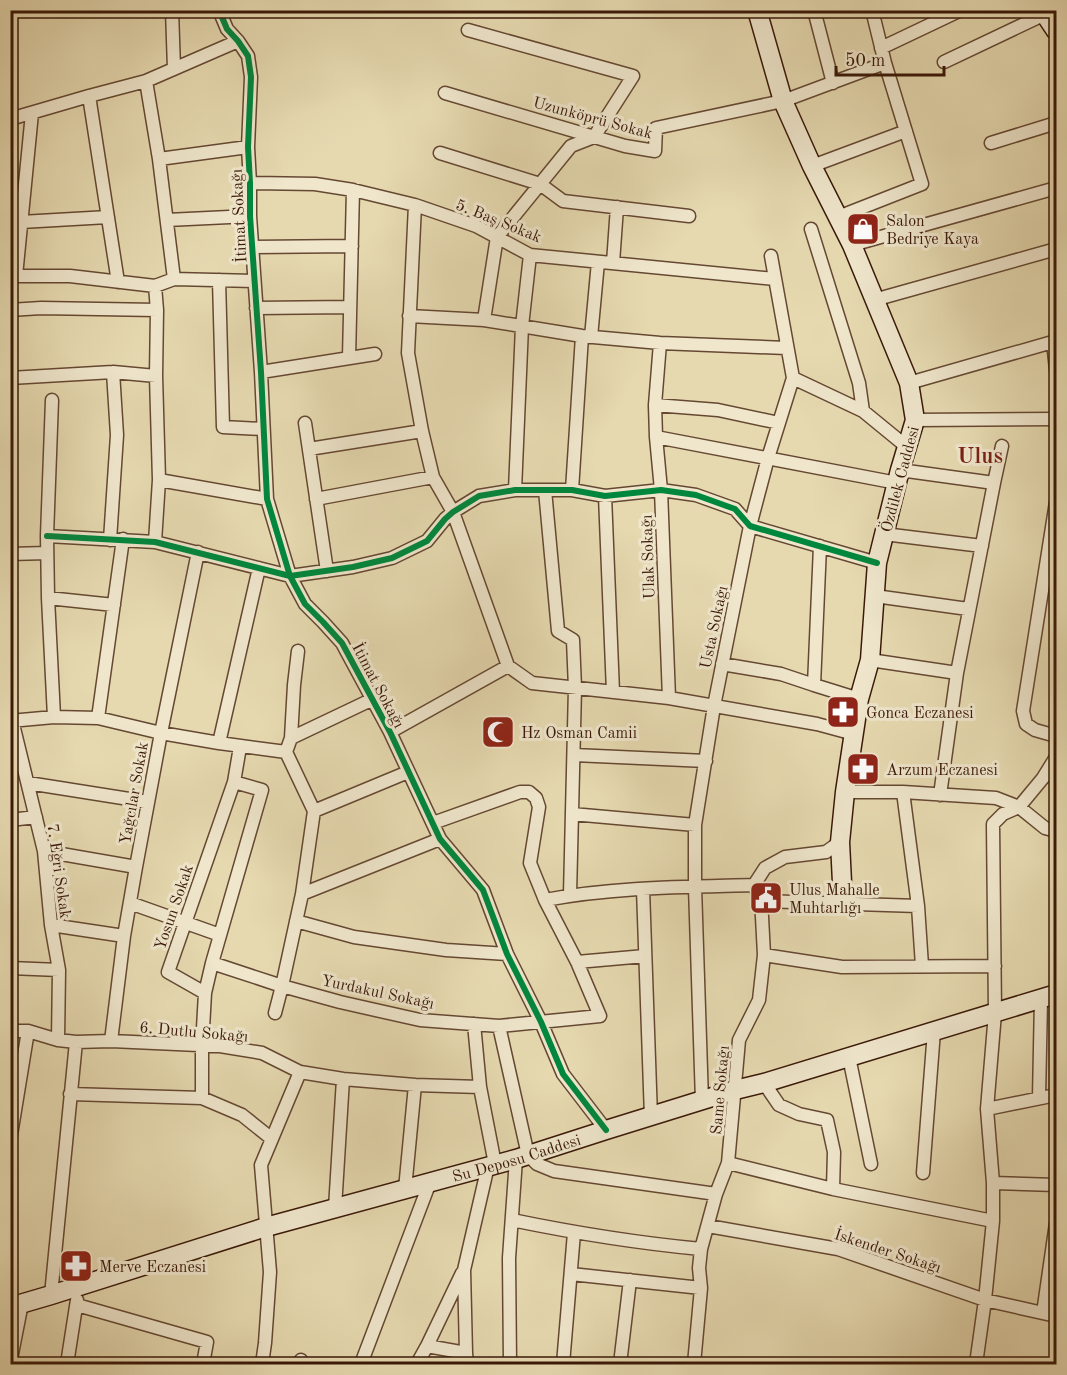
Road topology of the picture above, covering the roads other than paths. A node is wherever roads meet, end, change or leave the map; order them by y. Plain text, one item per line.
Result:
1 (172, 10) edge
2 (219, 10) edge
3 (757, 10) edge
4 (814, 10) edge
5 (872, 10) edge
6 (958, 11) edge
7 (1044, 12) edge
8 (468, 30) dead end
9 (1056, 31) edge
10 (238, 41) junction
11 (881, 48) junction
12 (944, 62) dead end
13 (885, 63) junction
14 (174, 69) junction
15 (146, 81) junction
16 (833, 82) junction
17 (445, 93) dead end
18 (89, 96) junction
19 (783, 101) junction
20 (32, 112) junction
21 (10, 119) edge
22 (1056, 123) edge
23 (906, 131) junction
24 (594, 137) junction
25 (991, 143) dead end
26 (248, 147) junction
27 (440, 153) dead end
28 (159, 159) junction
29 (812, 166) junction
30 (250, 183) junction
31 (540, 184) junction
32 (1056, 188) edge
33 (353, 190) junction
34 (415, 206) junction
35 (617, 207) junction
36 (249, 216) junction
37 (689, 216) dead end
38 (108, 217) junction
39 (838, 217) junction
40 (167, 220) junction
41 (21, 222) junction
42 (811, 229) dead end
43 (497, 237) junction
44 (852, 245) junction
45 (352, 246) junction
46 (252, 247) junction
47 (1056, 249) edge
48 (530, 255) junction
49 (771, 256) dead end
50 (598, 262) junction
51 (613, 263) junction
52 (13, 276) edge
53 (174, 279) junction
54 (775, 279) junction
55 (219, 280) junction
56 (254, 280) junction
57 (118, 282) junction
58 (155, 285) junction
59 (874, 300) junction
60 (256, 308) junction
61 (350, 308) junction
62 (10, 310) edge
63 (157, 310) junction
64 (409, 316) junction
65 (484, 320) junction
66 (522, 326) junction
67 (586, 336) junction
68 (1055, 341) edge
69 (660, 343) junction
70 (786, 348) junction
71 (375, 354) dead end
72 (349, 358) junction
73 (1056, 370) edge
74 (113, 372) junction
75 (261, 372) junction
76 (156, 376) junction
77 (10, 378) edge
78 (793, 378) junction
79 (909, 383) junction
80 (52, 400) dead end
81 (656, 405) junction
82 (863, 411) junction
83 (1056, 418) edge
84 (915, 420) junction
85 (305, 423) dead end
86 (779, 423) junction
87 (263, 429) junction
88 (422, 431) junction
89 (656, 437) junction
90 (1002, 446) dead end
91 (907, 447) junction
92 (309, 449) junction
93 (768, 458) junction
94 (434, 477) junction
95 (898, 477) junction
96 (159, 480) junction
97 (994, 483) junction
98 (515, 490) junction
99 (545, 490) junction
100 (572, 490) junction
101 (661, 490) junction
102 (605, 496) junction
103 (267, 499) junction
104 (316, 499) junction
105 (1056, 502) edge
106 (453, 512) junction
107 (750, 526) junction
108 (884, 534) junction
109 (47, 536) junction
110 (123, 539) junction
111 (110, 540) junction
112 (155, 542) junction
113 (820, 546) junction
114 (982, 546) junction
115 (198, 552) junction
116 (47, 553) junction
117 (10, 554) edge
118 (878, 563) junction
119 (259, 568) junction
120 (327, 571) junction
121 (290, 576) junction
122 (875, 596) junction
123 (48, 598) junction
124 (114, 606) junction
125 (968, 609) junction
126 (298, 651) dead end
127 (870, 660) junction
128 (722, 664) junction
129 (508, 666) junction
130 (957, 673) junction
131 (814, 685) junction
132 (575, 688) junction
133 (613, 692) junction
134 (669, 698) junction
135 (373, 699) junction
136 (859, 699) junction
137 (714, 706) junction
138 (11, 717) edge
139 (54, 717) junction
140 (98, 718) junction
141 (390, 732) junction
142 (161, 733) junction
143 (854, 734) junction
144 (1056, 736) edge
145 (291, 738) junction
146 (219, 743) junction
147 (240, 747) junction
148 (286, 752) junction
149 (574, 755) junction
150 (1056, 756) edge
151 (705, 761) junction
152 (408, 772) junction
153 (234, 782) junction
154 (28, 783) junction
155 (844, 792) junction
156 (903, 792) junction
157 (940, 795) junction
158 (148, 802) junction
159 (1019, 807) junction
160 (314, 811) junction
161 (572, 814) junction
162 (36, 817) junction
163 (10, 820) edge
164 (433, 823) junction
165 (694, 825) junction
166 (1056, 831) edge
167 (440, 839) junction
168 (840, 842) junction
169 (44, 851) junction
170 (136, 867) junction
171 (754, 885) junction
172 (694, 887) junction
173 (643, 890) junction
174 (302, 894) junction
175 (570, 895) junction
176 (545, 900) junction
177 (761, 901) junction
178 (130, 903) junction
179 (843, 903) junction
180 (918, 906) junction
181 (296, 921) junction
182 (184, 923) junction
183 (51, 925) junction
184 (220, 935) junction
185 (124, 936) junction
186 (507, 954) junction
187 (645, 956) junction
188 (764, 956) junction
189 (578, 962) junction
190 (212, 963) junction
191 (922, 966) junction
192 (995, 966) junction
193 (10, 968) edge
194 (59, 970) junction
195 (282, 986) junction
196 (205, 993) junction
197 (1048, 997) edge
198 (275, 1013) dead end
199 (995, 1013) junction
200 (541, 1022) junction
201 (474, 1024) junction
202 (499, 1026) junction
203 (28, 1030) junction
204 (10, 1031) edge
205 (934, 1031) junction
206 (58, 1040) junction
207 (111, 1041) junction
208 (76, 1042) junction
209 (202, 1046) junction
210 (849, 1057) junction
211 (300, 1072) junction
212 (343, 1079) junction
213 (764, 1083) junction
214 (415, 1085) junction
215 (480, 1087) junction
216 (735, 1090) junction
217 (70, 1094) junction
218 (1056, 1095) edge
219 (202, 1098) junction
220 (1039, 1098) junction
221 (702, 1101) junction
222 (987, 1109) junction
223 (651, 1117) junction
224 (606, 1130) junction
225 (272, 1139) junction
226 (10, 1141) edge
227 (522, 1157) junction
228 (728, 1163) junction
229 (871, 1164) dead end
230 (492, 1165) junction
231 (924, 1173) dead end
232 (430, 1182) junction
233 (993, 1183) junction
234 (1056, 1185) edge
235 (405, 1189) junction
236 (833, 1189) junction
237 (716, 1194) junction
238 (335, 1208) junction
239 (512, 1220) junction
240 (993, 1221) junction
241 (1056, 1223) edge
242 (708, 1226) junction
243 (267, 1227) junction
244 (574, 1233) junction
245 (701, 1249) junction
246 (464, 1269) junction
247 (570, 1274) junction
248 (630, 1280) junction
249 (77, 1287) junction
250 (701, 1288) junction
251 (51, 1296) junction
252 (985, 1300) junction
253 (16, 1305) edge
254 (77, 1305) junction
255 (1043, 1313) junction
256 (1056, 1316) edge
257 (427, 1347) junction
258 (466, 1359) edge
259 (10, 1364) edge
260 (67, 1365) edge
261 (203, 1365) edge
262 (262, 1365) edge
263 (361, 1365) edge
264 (417, 1365) edge
265 (510, 1365) edge
266 (563, 1365) edge
267 (620, 1365) edge
268 (694, 1365) edge
269 (976, 1365) edge

1 - 14 street
2 - 10 street, İtimat Sokağı
3 - 19 main road, Özdilek Caddesi
4 - 16 street
5 - 11 street
6 - 11 street
7 - 9 main road
7 - 12 street
8 - 24 street
10 - 14 street
10 - 26 street, İtimat Sokağı
11 - 13 street
13 - 16 street
13 - 23 street
14 - 15 street
15 - 18 street
15 - 28 street
16 - 19 street
17 - 24 street, Uzunköprü Sokak
18 - 20 street
18 - 38 street
19 - 24 street, Uzunköprü Sokak
19 - 29 main road, Özdilek Caddesi
20 - 21 street
20 - 41 street
22 - 25 street
23 - 29 street
23 - 39 street
24 - 31 street
26 - 28 street
26 - 30 street, İtimat Sokağı
27 - 31 street
28 - 40 street
29 - 39 main road, Özdilek Caddesi
30 - 33 street, 5. Baş Sokak
30 - 36 street, İtimat Sokağı
31 - 35 street
31 - 43 street
32 - 44 street
33 - 34 street, 5. Baş Sokak
33 - 45 street
34 - 43 street, 5. Baş Sokak
34 - 64 street
35 - 37 street
35 - 51 street
36 - 40 street
36 - 46 street, İtimat Sokağı
38 - 41 street
38 - 57 street
39 - 44 main road, Özdilek Caddesi
40 - 53 street
41 - 52 street
42 - 82 street
43 - 48 street, 5. Baş Sokak
43 - 65 street
44 - 59 main road, Özdilek Caddesi
45 - 46 street
45 - 61 street
46 - 56 street, İtimat Sokağı
47 - 59 street
48 - 50 street, 5. Baş Sokak
48 - 66 street
49 - 54 street
50 - 51 street, 5. Baş Sokak
50 - 67 street
51 - 54 street, 5. Baş Sokak
52 - 57 street
53 - 55 street
53 - 58 street
54 - 70 street
55 - 56 street
55 - 87 street
56 - 60 street, İtimat Sokağı
57 - 58 street
58 - 63 street
59 - 79 main road, Özdilek Caddesi
60 - 61 street
60 - 75 street, İtimat Sokağı
61 - 72 street
62 - 63 street
63 - 76 street
64 - 65 street
64 - 88 street
65 - 66 street
66 - 67 street
66 - 98 street
67 - 69 street
67 - 100 street
68 - 73 street
68 - 79 street
69 - 70 street
69 - 81 street, Ulak Sokağı
70 - 78 street
71 - 72 street
72 - 75 street
74 - 76 street
74 - 77 street
74 - 111 street
75 - 87 street, İtimat Sokağı
76 - 96 street
78 - 82 street
78 - 86 street, Usta Sokağı
79 - 84 main road, Özdilek Caddesi
80 - 109 street
81 - 86 street
81 - 89 street, Ulak Sokağı
82 - 91 street
83 - 84 street
84 - 91 main road, Özdilek Caddesi
85 - 92 street
86 - 93 street, Usta Sokağı
87 - 103 street, İtimat Sokağı
88 - 92 street
88 - 94 street
89 - 93 street
89 - 101 street, Ulak Sokağı
90 - 97 street
91 - 95 main road, Özdilek Caddesi
92 - 104 street
93 - 95 street
93 - 107 street, Usta Sokağı
94 - 104 street
94 - 106 street
95 - 97 street
95 - 108 main road, Özdilek Caddesi
96 - 103 street
96 - 112 street
97 - 114 street
98 - 99 street
98 - 106 street
99 - 100 street
99 - 132 street
100 - 102 street
101 - 102 street
101 - 107 street
101 - 134 street, Ulak Sokağı
102 - 133 street
103 - 121 street, İtimat Sokağı
104 - 120 street
105 - 144 street
106 - 120 street
106 - 129 street
107 - 113 street
107 - 128 street, Usta Sokağı
108 - 114 street
108 - 118 main road, Özdilek Caddesi
109 - 111 street
109 - 116 street
110 - 111 street
110 - 112 street
110 - 124 street
112 - 115 street
113 - 118 street
113 - 131 street
114 - 125 street
115 - 119 street
115 - 142 street, Yağcılar Sokak
116 - 117 street
116 - 123 street
118 - 122 main road, Özdilek Caddesi
119 - 121 street
119 - 146 street
120 - 121 street
121 - 135 street, İtimat Sokağı
122 - 125 street
122 - 127 main road, Özdilek Caddesi
123 - 124 street
123 - 139 street
124 - 140 street
125 - 130 street
126 - 145 street
127 - 130 street
127 - 136 main road, Özdilek Caddesi
128 - 131 street
128 - 137 street, Usta Sokağı
129 - 132 street
129 - 141 street
130 - 157 street
131 - 136 street
132 - 133 street
132 - 149 street
133 - 134 street
134 - 137 street
135 - 141 street, İtimat Sokağı
135 - 145 street
136 - 143 main road, Özdilek Caddesi
137 - 143 street
137 - 151 street, Usta Sokağı
138 - 139 street
138 - 154 street, 7. Eğri Sokak
139 - 140 street
140 - 142 street
141 - 152 street, İtimat Sokağı
142 - 146 street
142 - 158 street, Yağcılar Sokak
143 - 155 main road, Özdilek Caddesi
145 - 148 street
146 - 147 street
147 - 148 street
147 - 153 street, Yosun Sokak
148 - 160 street
149 - 151 street
149 - 161 street
150 - 159 street
151 - 165 street, Usta Sokağı
152 - 160 street
152 - 164 street, İtimat Sokağı
153 - 182 street, Yosun Sokak
153 - 184 street
154 - 158 street
154 - 162 street, 7. Eğri Sokak
155 - 156 street
155 - 168 main road, Özdilek Caddesi
156 - 157 street
156 - 180 street
157 - 159 street
158 - 170 street, Yağcılar Sokak
159 - 166 street
159 - 192 street
160 - 174 street
161 - 165 street
161 - 175 street
162 - 163 street
162 - 169 street, 7. Eğri Sokak
164 - 167 street, İtimat Sokağı
164 - 176 street
165 - 172 street, Usta Sokağı
167 - 174 street
167 - 186 street, İtimat Sokağı
168 - 171 street
168 - 179 main road, Özdilek Caddesi
169 - 170 street
169 - 183 street, 7. Eğri Sokak
170 - 178 street, Yağcılar Sokak
171 - 172 street
171 - 177 street, Same Sokağı
172 - 173 street
172 - 221 street, Usta Sokağı
173 - 175 street
173 - 187 street
174 - 181 street
175 - 176 street
176 - 189 street
177 - 179 street
177 - 188 street, Same Sokağı
178 - 182 street
178 - 185 street, Yağcılar Sokak
179 - 180 street
180 - 191 street
181 - 186 street
181 - 195 street
182 - 184 street
182 - 196 street, Yosun Sokak
183 - 185 street
183 - 194 street, 7. Eğri Sokak
184 - 190 street
185 - 207 street, Yağcılar Sokak
186 - 200 street, İtimat Sokağı
187 - 189 street
187 - 223 street
188 - 191 street
188 - 216 street, Same Sokağı
189 - 200 street, Yurdakul Sokağı
190 - 195 street, Yurdakul Sokağı
190 - 196 street
191 - 192 street
192 - 199 street
193 - 194 street
194 - 206 street, 7. Eğri Sokak
195 - 198 street
195 - 201 street, Yurdakul Sokağı
196 - 209 street
197 - 199 main road, Su Deposu Caddesi
197 - 220 street
199 - 205 main road, Su Deposu Caddesi
199 - 222 street
200 - 202 street, Yurdakul Sokağı
200 - 224 street, İtimat Sokağı
201 - 202 street, Yurdakul Sokağı
201 - 215 street
202 - 227 street
203 - 204 street, 6. Dutlu Sokağı
203 - 206 street, 6. Dutlu Sokağı
203 - 226 street
205 - 210 main road, Su Deposu Caddesi
205 - 231 street
206 - 208 street, 6. Dutlu Sokağı
207 - 208 street, 6. Dutlu Sokağı
207 - 209 street, 6. Dutlu Sokağı
208 - 217 street
209 - 211 street, 6. Dutlu Sokağı
209 - 219 street
210 - 213 main road, Su Deposu Caddesi
210 - 229 street
211 - 212 street, 6. Dutlu Sokağı
211 - 225 street
212 - 214 street, 6. Dutlu Sokağı
212 - 238 street
213 - 216 main road, Su Deposu Caddesi
213 - 236 street
214 - 215 street, 6. Dutlu Sokağı
214 - 235 street
215 - 230 street
216 - 221 main road, Su Deposu Caddesi
216 - 228 street, Same Sokağı
217 - 219 street
217 - 251 street
218 - 220 street
219 - 225 street
220 - 222 street
221 - 223 main road, Su Deposu Caddesi
222 - 233 street
223 - 224 main road, Su Deposu Caddesi
224 - 227 main road, Su Deposu Caddesi
225 - 243 street
227 - 230 main road, Su Deposu Caddesi
227 - 237 street
227 - 239 street
228 - 236 street
228 - 237 street, Same Sokağı
230 - 232 main road, Su Deposu Caddesi
230 - 246 street
232 - 235 main road, Su Deposu Caddesi
232 - 263 street
233 - 234 street
233 - 240 street
235 - 238 main road, Su Deposu Caddesi
236 - 240 street
237 - 242 street, Same Sokağı
238 - 243 main road, Su Deposu Caddesi
239 - 244 street
239 - 265 street
240 - 252 street
241 - 255 street
242 - 245 street, Same Sokağı
242 - 252 street, İskender Sokağı
243 - 249 main road, Su Deposu Caddesi
243 - 262 street
244 - 245 street
244 - 247 street
245 - 250 street, Same Sokağı
246 - 257 street
246 - 258 street
247 - 248 street
247 - 266 street
248 - 250 street
248 - 267 street
249 - 251 main road, Su Deposu Caddesi
249 - 254 street
250 - 268 street, Same Sokağı
251 - 253 main road, Su Deposu Caddesi
252 - 255 street, İskender Sokağı
252 - 269 street
253 - 259 street
254 - 260 street
254 - 261 street
255 - 256 street, İskender Sokağı
257 - 258 street
257 - 264 street

